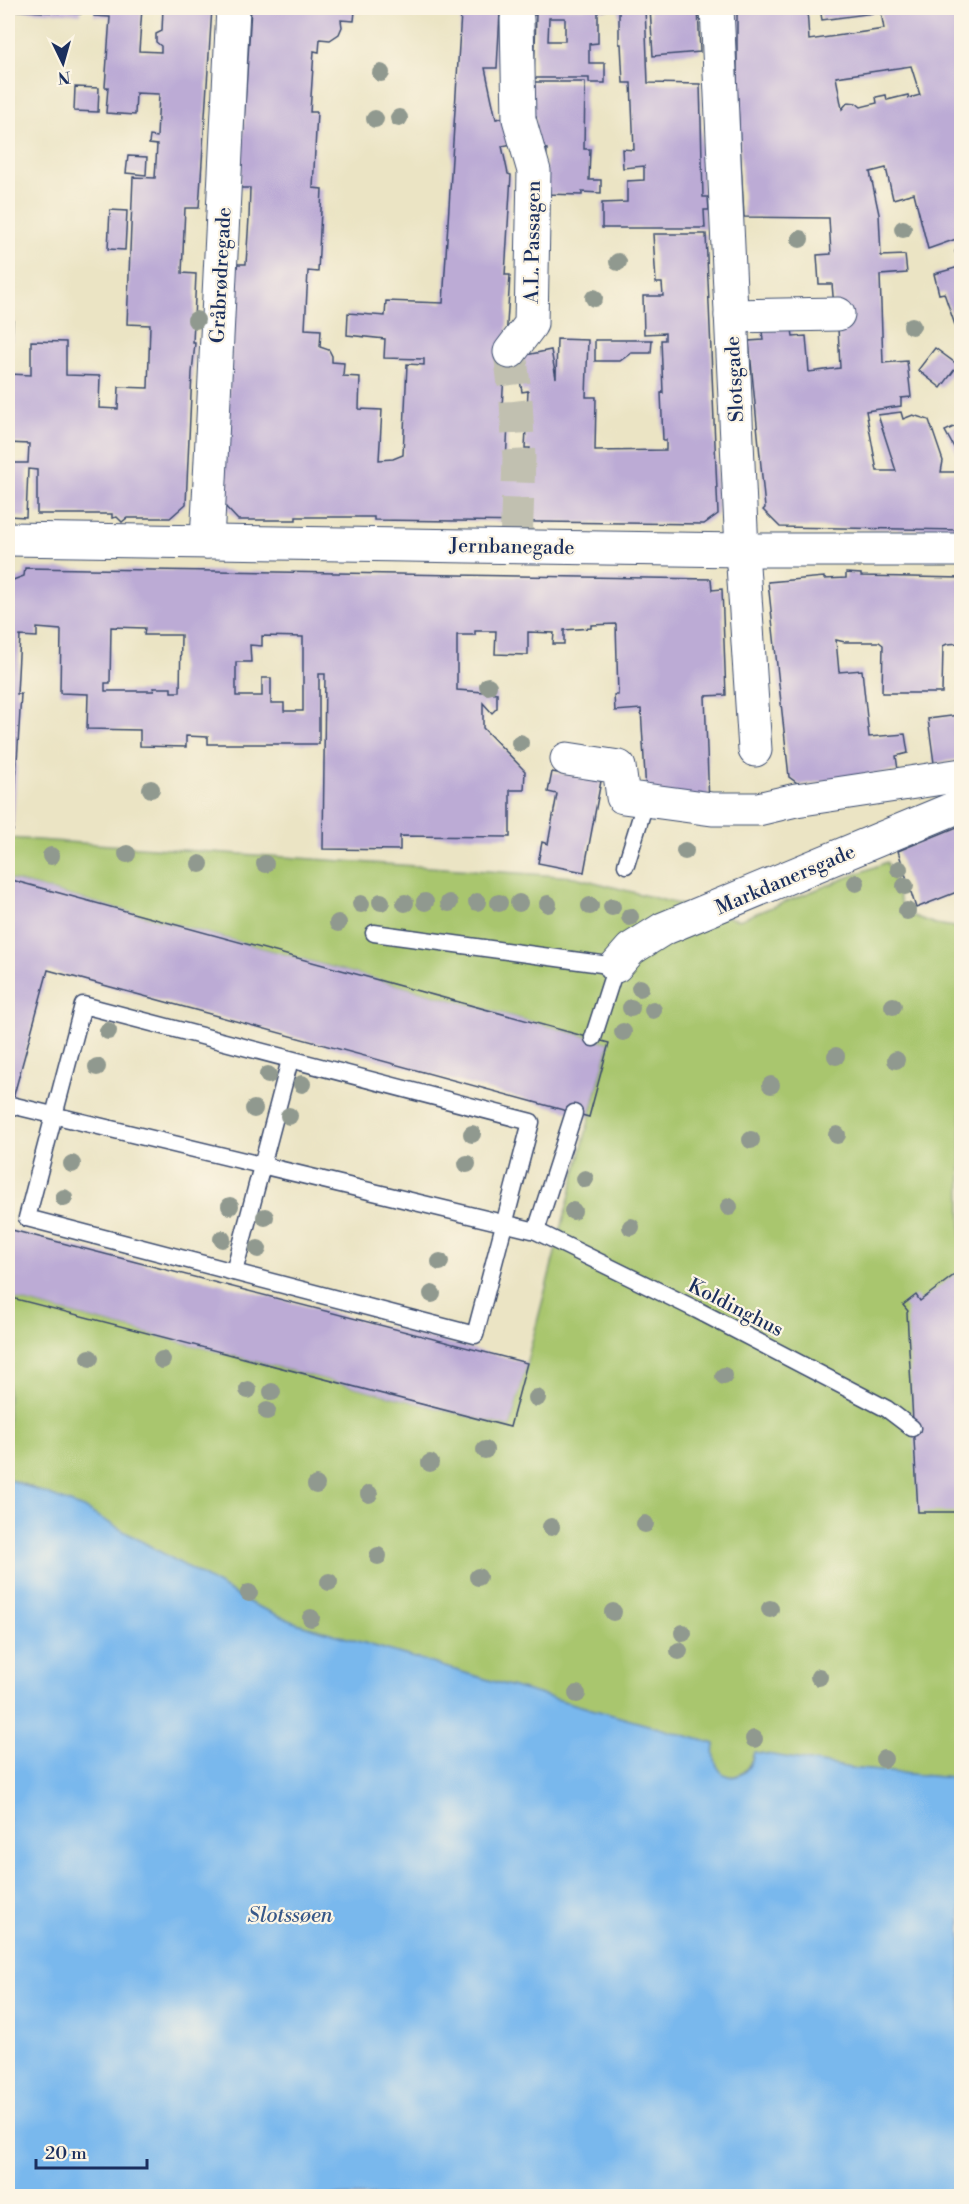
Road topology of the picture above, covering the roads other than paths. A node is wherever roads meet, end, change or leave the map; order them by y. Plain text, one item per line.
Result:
1 (232, 8) edge
2 (717, 8) edge
3 (518, 19) dead end
4 (838, 315) dead end
5 (731, 316) junction
6 (510, 352) tunnel mouth
7 (8, 538) edge
8 (62, 540) junction
9 (207, 542) junction
10 (742, 550) junction
11 (962, 550) edge
12 (8, 564) edge
13 (755, 750) dead end
14 (567, 759) dead end
15 (962, 775) edge
16 (646, 800) junction
17 (962, 805) edge
18 (626, 866) dead end
19 (374, 933) dead end
20 (616, 966) junction
21 (593, 1038) dead end
22 (290, 1059) junction
23 (11, 1105) dead end
24 (574, 1113) dead end
25 (54, 1115) junction
26 (262, 1166) junction
27 (505, 1224) junction
28 (536, 1231) junction
29 (234, 1272) junction
30 (912, 1428) dead end

1 - 9 street, Gråbrødregade
2 - 5 street, Slotsgade
3 - 6 street, A.L. Passagen
4 - 5 street
5 - 10 street, Slotsgade
7 - 8 street, Jernbanegade
8 - 9 street, Jernbanegade
8 - 12 street, Jernbanegade
9 - 10 street, Jernbanegade
10 - 11 street, Jernbanegade
10 - 13 street, Slotsgade
14 - 16 street
15 - 16 street
16 - 18 lane
17 - 20 street, Markdanersgade
19 - 20 lane
20 - 21 lane
22 - 25 lane
22 - 26 lane
22 - 27 lane
23 - 25 lane, Koldinghus
24 - 28 lane
25 - 26 lane, Koldinghus
25 - 29 lane
26 - 27 lane, Koldinghus
26 - 29 lane
27 - 28 lane, Koldinghus
27 - 29 lane
28 - 30 lane, Koldinghus

